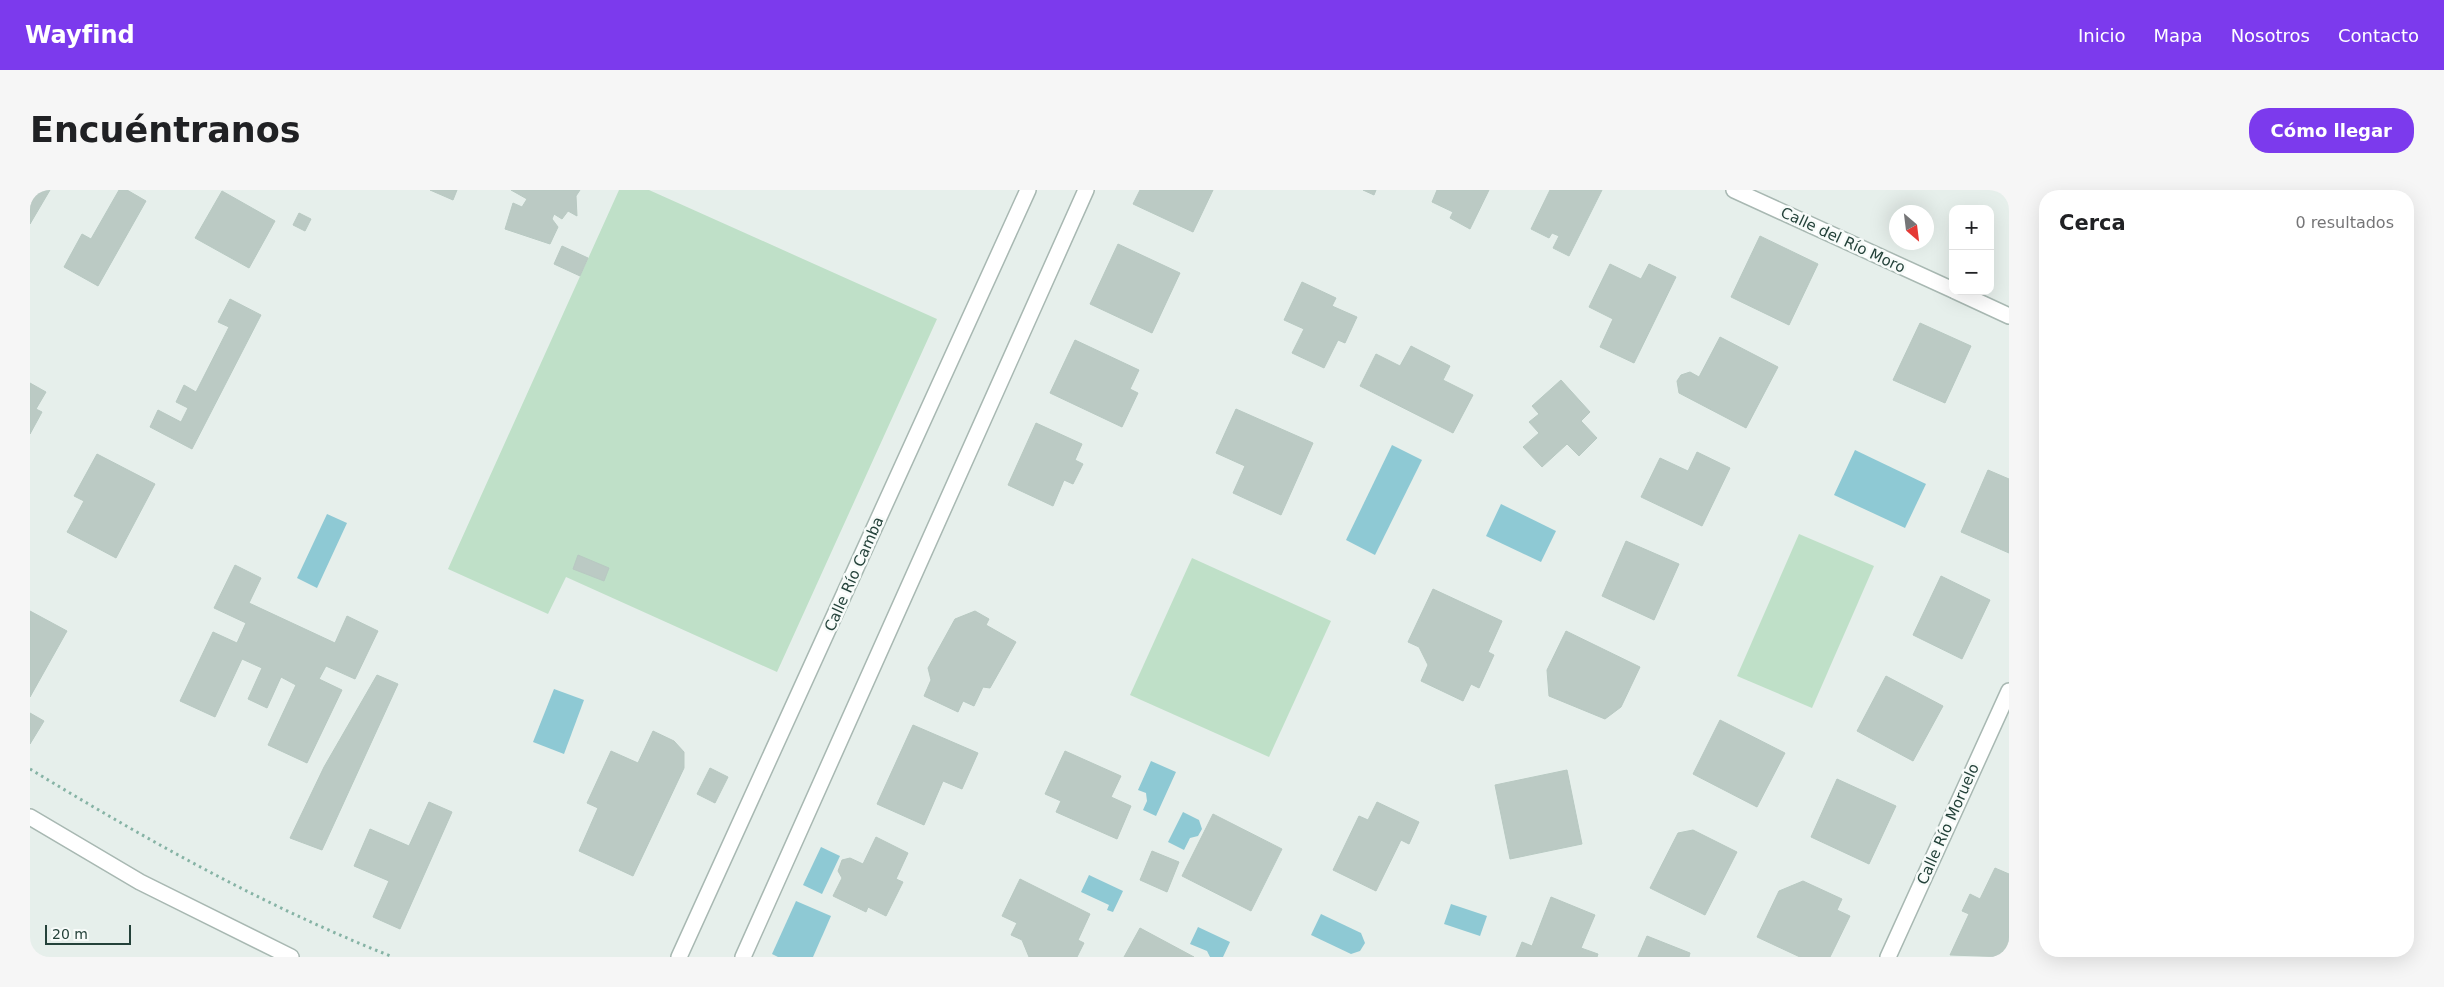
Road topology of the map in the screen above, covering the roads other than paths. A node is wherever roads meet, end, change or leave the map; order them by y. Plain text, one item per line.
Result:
1 (1028, 190) edge
2 (1086, 190) edge
3 (1734, 190) edge
4 (1949, 289) edge
5 (1963, 295) edge
6 (2009, 316) edge
7 (2009, 691) edge
8 (30, 817) edge
9 (291, 957) edge
10 (679, 957) edge
11 (742, 957) edge
12 (1888, 957) edge

1 - 10 street, Calle Río Camba
2 - 11 street
3 - 4 street, Calle del Río Moro
5 - 6 street, Calle del Río Moro
7 - 12 street, Calle Río Moruelo
8 - 9 street

